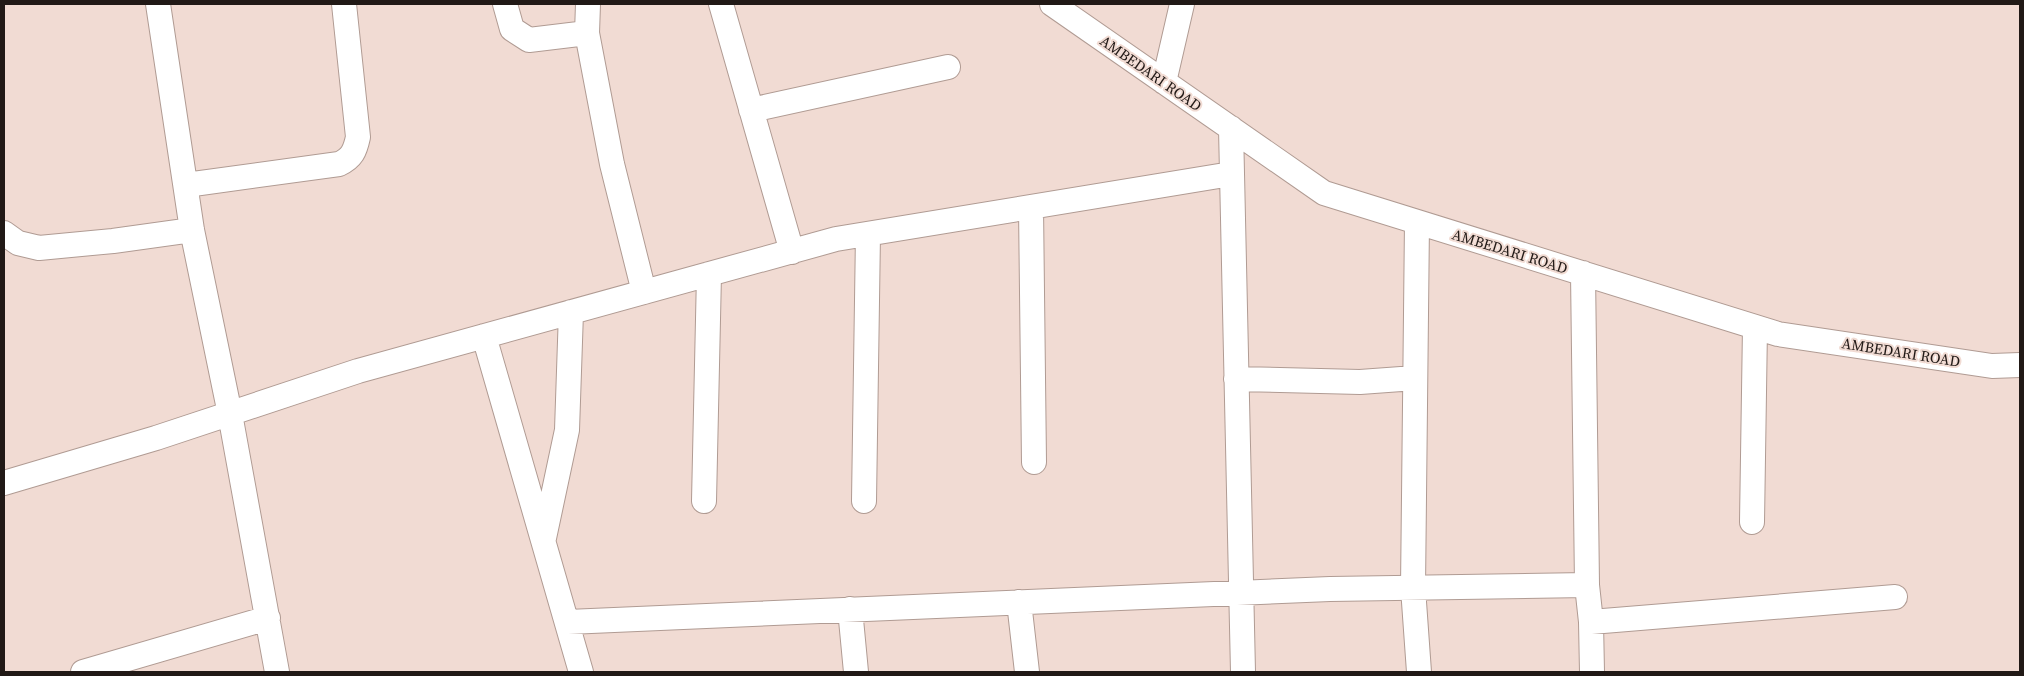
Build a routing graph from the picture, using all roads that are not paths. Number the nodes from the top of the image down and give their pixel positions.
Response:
1 (158, 4) edge
2 (344, 4) edge
3 (505, 4) edge
4 (588, 4) edge
5 (721, 4) edge
6 (1052, 4) edge
7 (1182, 4) edge
8 (587, 33) junction
9 (948, 68) dead end
10 (1164, 82) junction
11 (751, 110) junction
12 (1231, 128) junction
13 (1232, 174) junction
14 (186, 185) junction
15 (1032, 207) junction
16 (1417, 222) junction
17 (192, 230) junction
18 (4, 233) edge
19 (868, 234) junction
20 (792, 252) junction
21 (1583, 273) junction
22 (709, 274) junction
23 (644, 292) junction
24 (571, 312) junction
25 (1755, 327) junction
26 (484, 336) junction
27 (2020, 365) edge
28 (1415, 378) junction
29 (1236, 379) junction
30 (230, 414) junction
31 (1034, 462) dead end
32 (4, 483) edge
33 (704, 501) dead end
34 (864, 501) dead end
35 (1752, 522) dead end
36 (544, 541) junction
37 (1587, 585) junction
38 (1413, 588) junction
39 (1241, 592) junction
40 (1895, 596) dead end
41 (1019, 602) junction
42 (850, 609) junction
43 (268, 618) junction
44 (568, 622) junction
45 (1591, 622) junction
46 (83, 672) edge
47 (277, 672) edge
48 (581, 672) edge
49 (856, 672) edge
50 (1027, 672) edge
51 (1243, 672) edge
52 (1418, 672) edge
53 (1592, 672) edge

1 - 14 street
2 - 14 street
3 - 8 street
4 - 8 street
5 - 11 street
6 - 10 street, AMBEDARI ROAD
7 - 10 street
8 - 23 street
9 - 11 street
10 - 12 street, AMBEDARI ROAD
11 - 20 street
12 - 13 street
12 - 16 street, AMBEDARI ROAD
13 - 15 street
13 - 29 street
14 - 17 street
15 - 19 street
15 - 31 street
16 - 21 street, AMBEDARI ROAD
16 - 28 street
17 - 18 street
17 - 30 street
19 - 20 street
19 - 34 street
20 - 22 street
21 - 25 street, AMBEDARI ROAD
21 - 37 street
22 - 23 street
22 - 33 street
23 - 24 street
24 - 26 street
24 - 36 street
25 - 27 street, AMBEDARI ROAD
25 - 35 street
26 - 30 street
26 - 36 street
28 - 29 street
28 - 38 street
29 - 39 street
30 - 32 street
30 - 43 street
36 - 44 street
37 - 38 street
37 - 45 street
38 - 39 street
38 - 52 street
39 - 41 street
39 - 51 street
40 - 45 street
41 - 42 street
41 - 50 street
42 - 44 street
42 - 49 street
43 - 46 street
43 - 47 street
44 - 48 street
45 - 53 street

